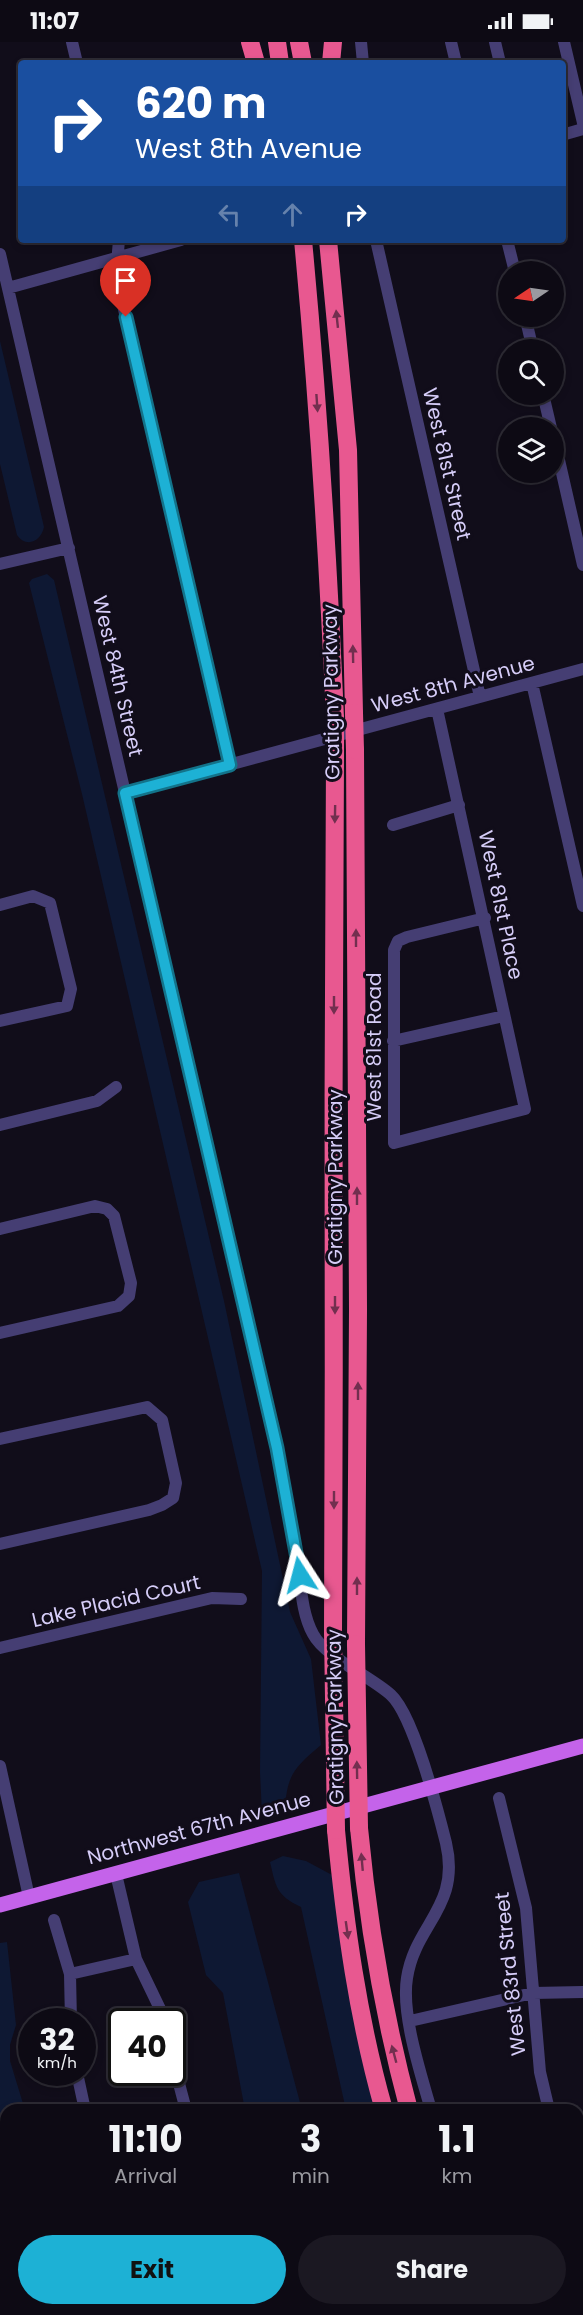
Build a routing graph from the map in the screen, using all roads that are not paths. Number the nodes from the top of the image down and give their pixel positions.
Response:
1 (72, 42) edge
2 (250, 42) edge
3 (277, 42) edge
4 (299, 42) edge
5 (333, 42) edge
6 (361, 42) edge
7 (451, 42) edge
8 (495, 42) edge
9 (564, 42) edge
10 (76, 60) edge
11 (255, 60) edge
12 (280, 60) edge
13 (302, 60) edge
14 (331, 60) edge
15 (363, 60) edge
16 (455, 60) edge
17 (499, 60) edge
18 (583, 123) edge
19 (583, 129) edge
20 (566, 134) edge
21 (118, 243) edge
22 (170, 243) edge
23 (293, 243) edge
24 (303, 243) edge
25 (328, 243) edge
26 (336, 243) edge
27 (377, 243) edge
28 (508, 243) edge
29 (0, 254) edge
30 (116, 258) junction
31 (512, 261) edge
32 (333, 276) junction
33 (8, 288) junction
34 (315, 359) junction
35 (564, 482) edge
36 (69, 549) junction
37 (0, 564) edge
38 (583, 565) edge
39 (583, 669) edge
40 (532, 683) junction
41 (480, 697) junction
42 (438, 708) junction
43 (230, 765) junction
44 (125, 793) junction
45 (459, 805) junction
46 (393, 825) dead end
47 (0, 905) edge
48 (583, 906) edge
49 (485, 918) junction
50 (504, 1017) junction
51 (0, 1021) edge
52 (393, 1041) junction
53 (116, 1087) dead end
54 (0, 1125) edge
55 (394, 1143) joint
56 (0, 1229) edge
57 (0, 1333) edge
58 (0, 1439) edge
59 (0, 1544) edge
60 (241, 1599) dead end
61 (0, 1648) edge
62 (583, 1746) edge
63 (0, 1766) edge
64 (430, 1786) junction
65 (499, 1798) dead end
66 (116, 1874) junction
67 (29, 1897) junction
68 (0, 1905) edge
69 (54, 1920) dead end
70 (136, 1959) junction
71 (70, 1974) junction
72 (583, 1992) edge
73 (533, 1993) junction
74 (71, 2008) edge
75 (160, 2008) edge
76 (410, 2020) junction
77 (80, 2086) edge
78 (180, 2086) edge
79 (84, 2104) edge
80 (184, 2104) edge
81 (382, 2104) edge
82 (407, 2104) edge
83 (430, 2104) edge
84 (548, 2104) edge

1 - 10 street
2 - 11 highway
3 - 12 highway
4 - 13 highway
5 - 14 highway
6 - 15 street
7 - 16 street
8 - 17 street
9 - 18 street
19 - 20 street
21 - 30 street
22 - 30 street
23 - 34 highway
24 - 34 highway, Gratigny Parkway
25 - 32 highway, Gratigny Parkway
26 - 32 highway
27 - 41 street, West 81st Street
28 - 31 street
29 - 33 street, West 84th Street
30 - 33 street
30 - 43 street
82 -> 32 highway, Gratigny Parkway, bridge
33 - 36 street, West 84th Street
34 -> 81 highway, Gratigny Parkway, bridge
35 - 38 street
36 - 37 street
36 - 44 street, West 84th Street
39 - 40 street, West 8th Avenue
40 - 41 street, West 8th Avenue
40 - 48 street
41 - 42 street, West 8th Avenue
42 - 43 street, West 8th Avenue
42 - 45 street, West 81st Place
43 - 44 street, West 8th Avenue
44 - 64 street, West 84th Street
45 - 46 street
45 - 49 street, West 81st Place
47 - 51 street
49 - 50 street, West 81st Place
49 - 52 street, West 81st Road
50 - 52 street
50 - 55 street, West 81st Place
52 - 55 street, West 81st Road
53 - 54 street
56 - 57 street
58 - 59 street
60 - 61 street, Lake Placid Court
62 - 64 main road, Northwest 67th Avenue
63 - 67 street
64 - 66 main road, Northwest 67th Avenue
64 - 76 street, West 84th Street
65 - 73 street, West 83rd Street
66 - 67 main road, Northwest 67th Avenue
66 - 70 street
67 - 68 main road, Northwest 67th Avenue
69 - 71 street
70 - 71 street
70 - 75 street
71 - 74 street
72 - 73 street
73 - 76 street
73 - 84 street, West 83rd Street
76 - 83 street, West 84th Street
77 - 79 street
78 - 80 street

